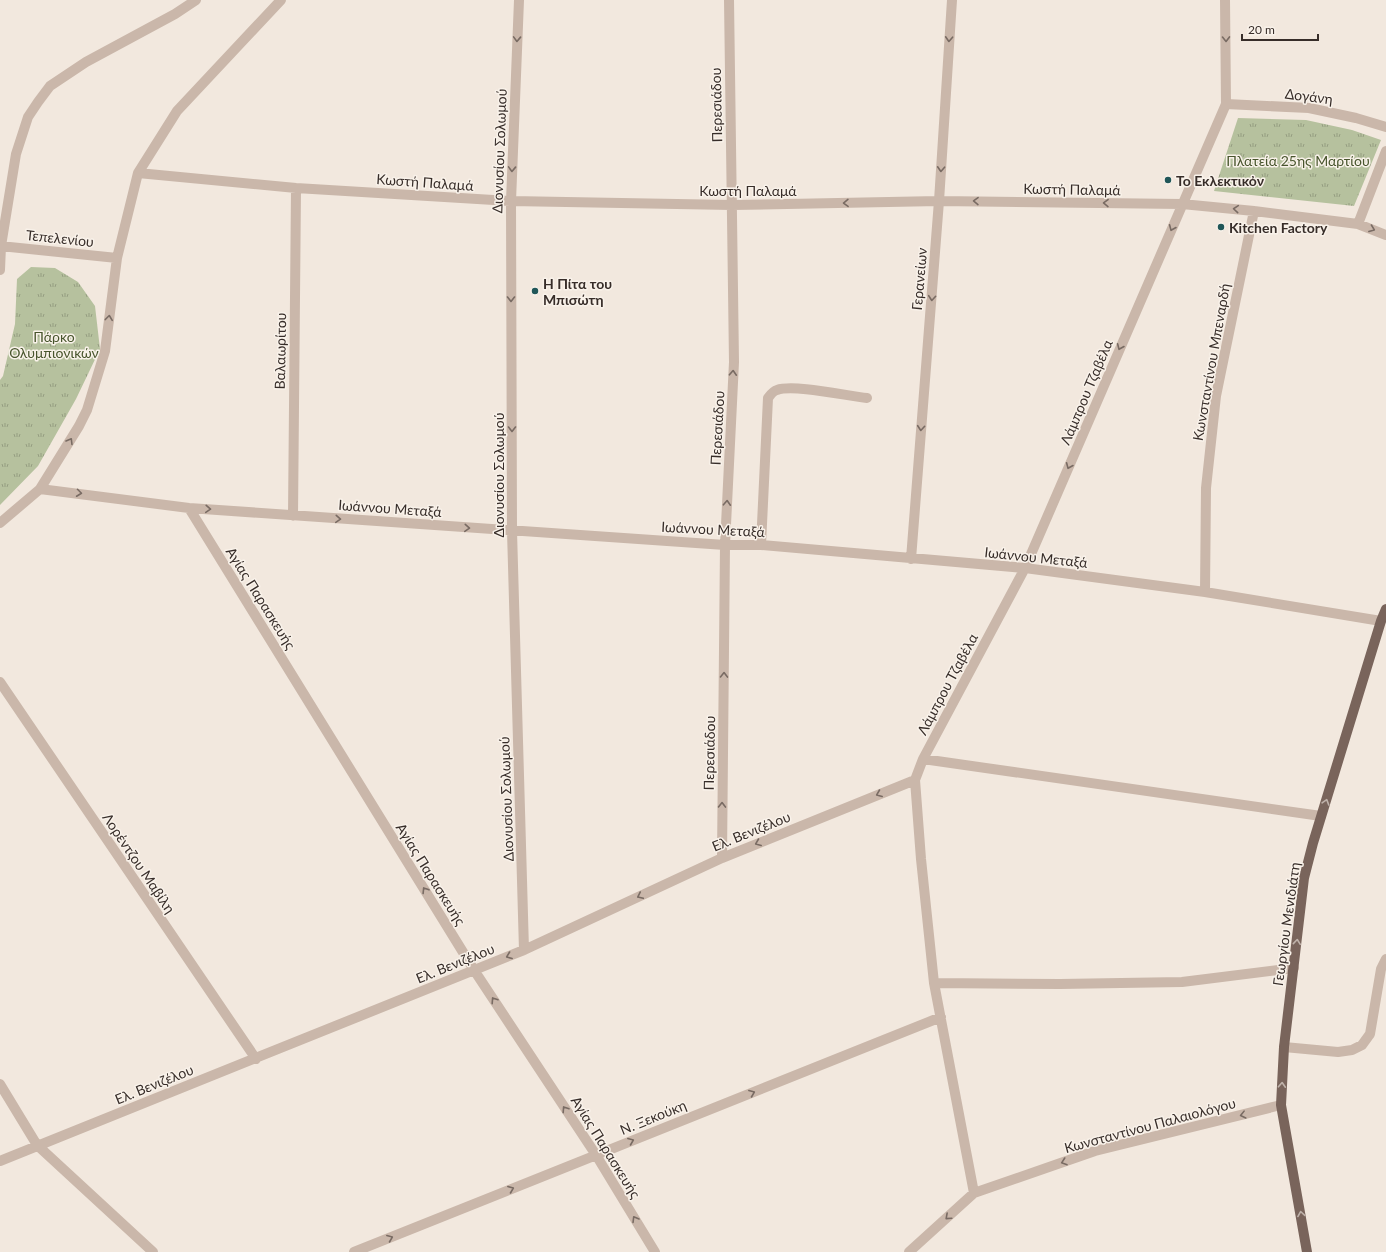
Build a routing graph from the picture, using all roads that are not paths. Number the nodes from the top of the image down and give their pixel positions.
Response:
1 (196, 0) edge
2 (280, 0) edge
3 (519, 0) edge
4 (729, 0) edge
5 (952, 0) edge
6 (1225, 0) edge
7 (1226, 104) junction
8 (1386, 127) edge
9 (1386, 151) edge
10 (138, 173) junction
11 (296, 188) junction
12 (511, 201) junction
13 (940, 201) junction
14 (1182, 204) junction
15 (732, 205) junction
16 (1254, 210) junction
17 (1358, 224) junction
18 (1386, 235) edge
19 (1, 246) edge
20 (116, 258) junction
21 (0, 270) edge
22 (867, 398) dead end
23 (40, 488) junction
24 (189, 508) junction
25 (293, 516) junction
26 (0, 523) edge
27 (512, 531) junction
28 (725, 545) junction
29 (761, 545) junction
30 (911, 559) junction
31 (1024, 568) junction
32 (1205, 592) junction
33 (1386, 610) edge
34 (1381, 621) junction
35 (0, 682) edge
36 (923, 759) junction
37 (915, 780) junction
38 (1321, 816) junction
39 (722, 858) junction
40 (524, 950) junction
41 (1386, 959) edge
42 (1294, 968) junction
43 (474, 970) junction
44 (934, 983) junction
45 (941, 1017) junction
46 (1284, 1047) junction
47 (256, 1059) junction
48 (0, 1084) edge
49 (1281, 1105) junction
50 (37, 1145) junction
51 (596, 1155) junction
52 (0, 1161) edge
53 (974, 1193) junction
54 (153, 1252) edge
55 (354, 1252) edge
56 (655, 1252) edge
57 (909, 1252) edge
58 (1307, 1252) edge

1 - 19 street
2 - 10 street
3 -> 12 street, Διονυσίου Σολωμού
4 - 15 street, Περεσιάδου
5 -> 13 street, Γερανείων
6 -> 7 street, Λάμπρου Τζαβέλα
7 - 8 street, Δογάνη
7 - 14 street, Λάμπρου Τζαβέλα
9 - 17 street
10 - 11 street, Κωστή Παλαμά
10 - 20 street
11 - 12 street, Κωστή Παλαμά
11 - 25 street, Βαλαωρίτου
12 - 15 street, Κωστή Παλαμά
12 -> 27 street, Διονυσίου Σολωμού
14 -> 13 street, Κωστή Παλαμά
13 -> 15 street, Κωστή Παλαμά
13 -> 30 street, Γερανείων
16 -> 14 street, Κωστή Παλαμά
14 -> 31 street, Λάμπρου Τζαβέλα
28 -> 15 street, Περεσιάδου
16 - 17 street, Κωστή Παλαμά
16 - 32 street, Κωνσταντίνου Μπεναρδή
17 -> 18 street, Κωστή Παλαμά
19 - 20 street, Τεπελενίου
19 - 21 street
23 -> 20 street
22 - 29 street
23 -> 24 street, Ιωάννου Μεταξά
23 - 26 street
24 -> 25 street, Ιωάννου Μεταξά
43 -> 24 street, Αγίας Παρασκευής
25 -> 27 street, Ιωάννου Μεταξά
27 - 28 street, Ιωάννου Μεταξά
27 - 40 street, Διονυσίου Σολωμού
28 - 29 street, Ιωάννου Μεταξά
39 -> 28 street, Περεσιάδου
29 - 30 street, Ιωάννου Μεταξά
30 - 31 street, Ιωάννου Μεταξά
31 - 32 street, Ιωάννου Μεταξά
31 - 36 street, Λάμπρου Τζαβέλα
32 - 34 street, Ιωάννου Μεταξά
33 - 34 main road, Γεωργίου Μενιδιάτη
38 -> 34 main road, Γεωργίου Μενιδιάτη
35 - 47 street, Λορέντζου Μαβίλη
36 - 37 street, Λάμπρου Τζαβέλα
36 - 38 street
37 -> 39 street, Ελ. Βενιζέλου
37 - 44 street
42 -> 38 main road, Γεωργίου Μενιδιάτη
39 -> 40 street, Ελ. Βενιζέλου
40 -> 43 street, Ελ. Βενιζέλου
41 - 46 street
42 - 44 street
42 - 46 main road, Γεωργίου Μενιδιάτη
43 - 47 street, Ελ. Βενιζέλου
51 -> 43 street, Αγίας Παρασκευής
44 - 45 street
51 -> 45 street, Ν. Ξεκούκη
45 - 53 street
49 -> 46 main road, Γεωργίου Μενιδιάτη
47 - 50 street, Ελ. Βενιζέλου
48 - 50 street
49 -> 53 street, Κωνσταντίνου Παλαιολόγου
58 -> 49 main road, Γεωργίου Μενιδιάτη
50 - 52 street, Ελ. Βενιζέλου
50 - 54 street
55 -> 51 street, Ν. Ξεκούκη
56 -> 51 street, Αγίας Παρασκευής
53 -> 57 street, Κωνσταντίνου Παλαιολόγου

